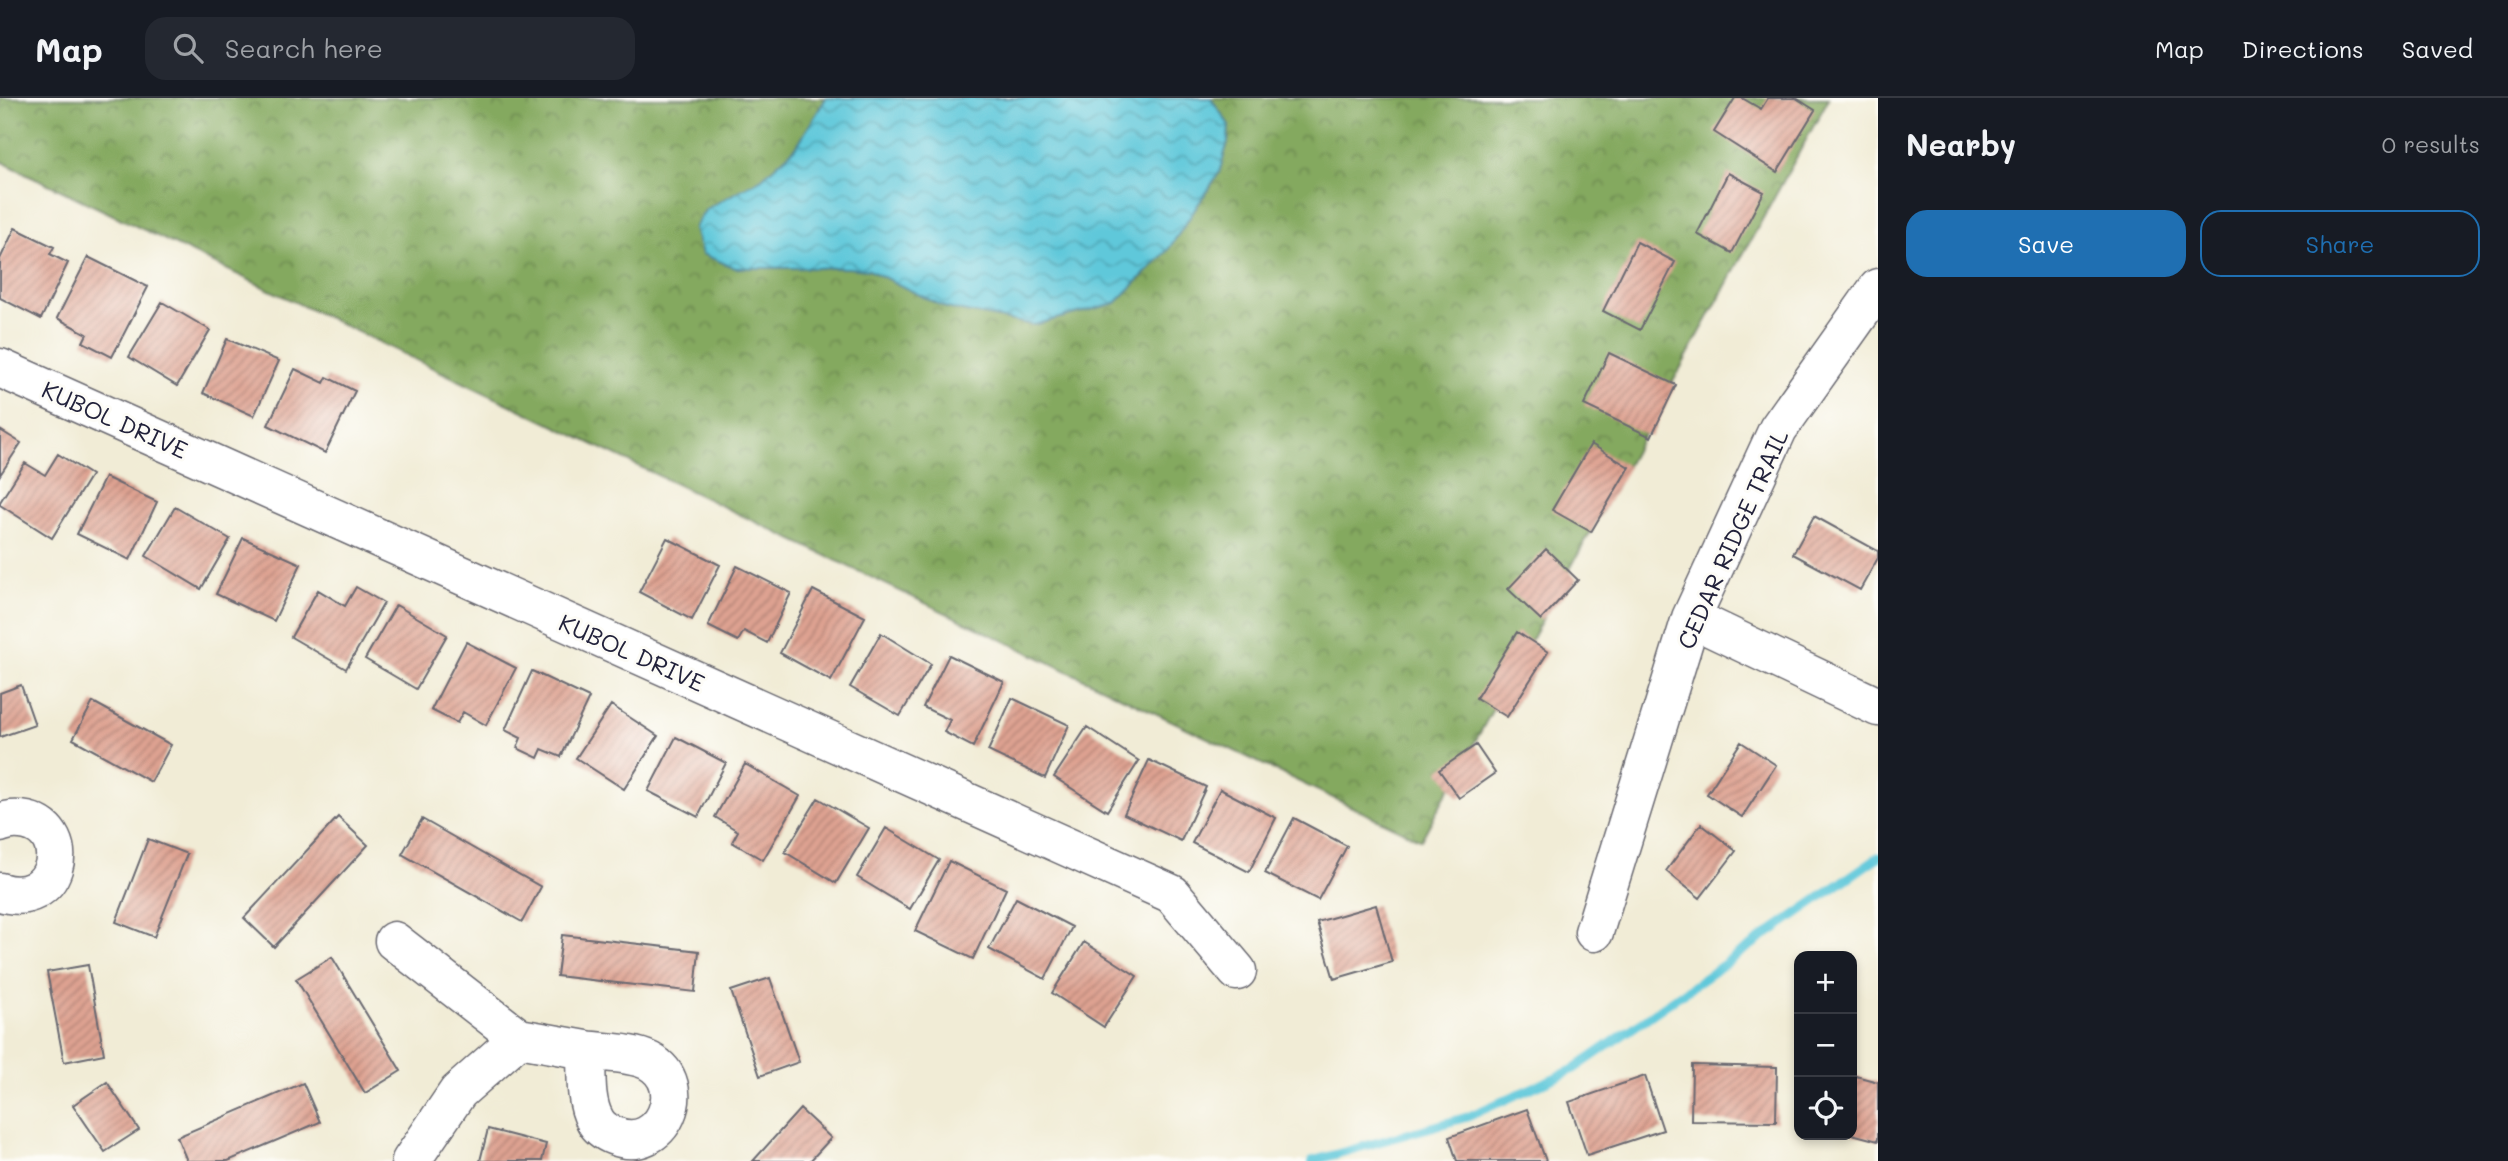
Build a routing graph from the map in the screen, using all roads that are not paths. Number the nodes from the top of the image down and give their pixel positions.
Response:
1 (1878, 288) edge
2 (0, 368) edge
3 (1691, 618) junction
4 (1878, 707) edge
5 (0, 823) edge
6 (0, 893) edge
7 (1594, 932) dead end
8 (394, 941) dead end
9 (1237, 971) dead end
10 (519, 1038) junction
11 (586, 1050) dead end
12 (411, 1161) edge

1 - 3 street, CEDAR RIDGE TRAIL
2 - 9 street, KUBOL DRIVE
3 - 4 street
3 - 7 street, CEDAR RIDGE TRAIL
5 - 6 street
8 - 10 street
10 - 11 street
10 - 12 street

